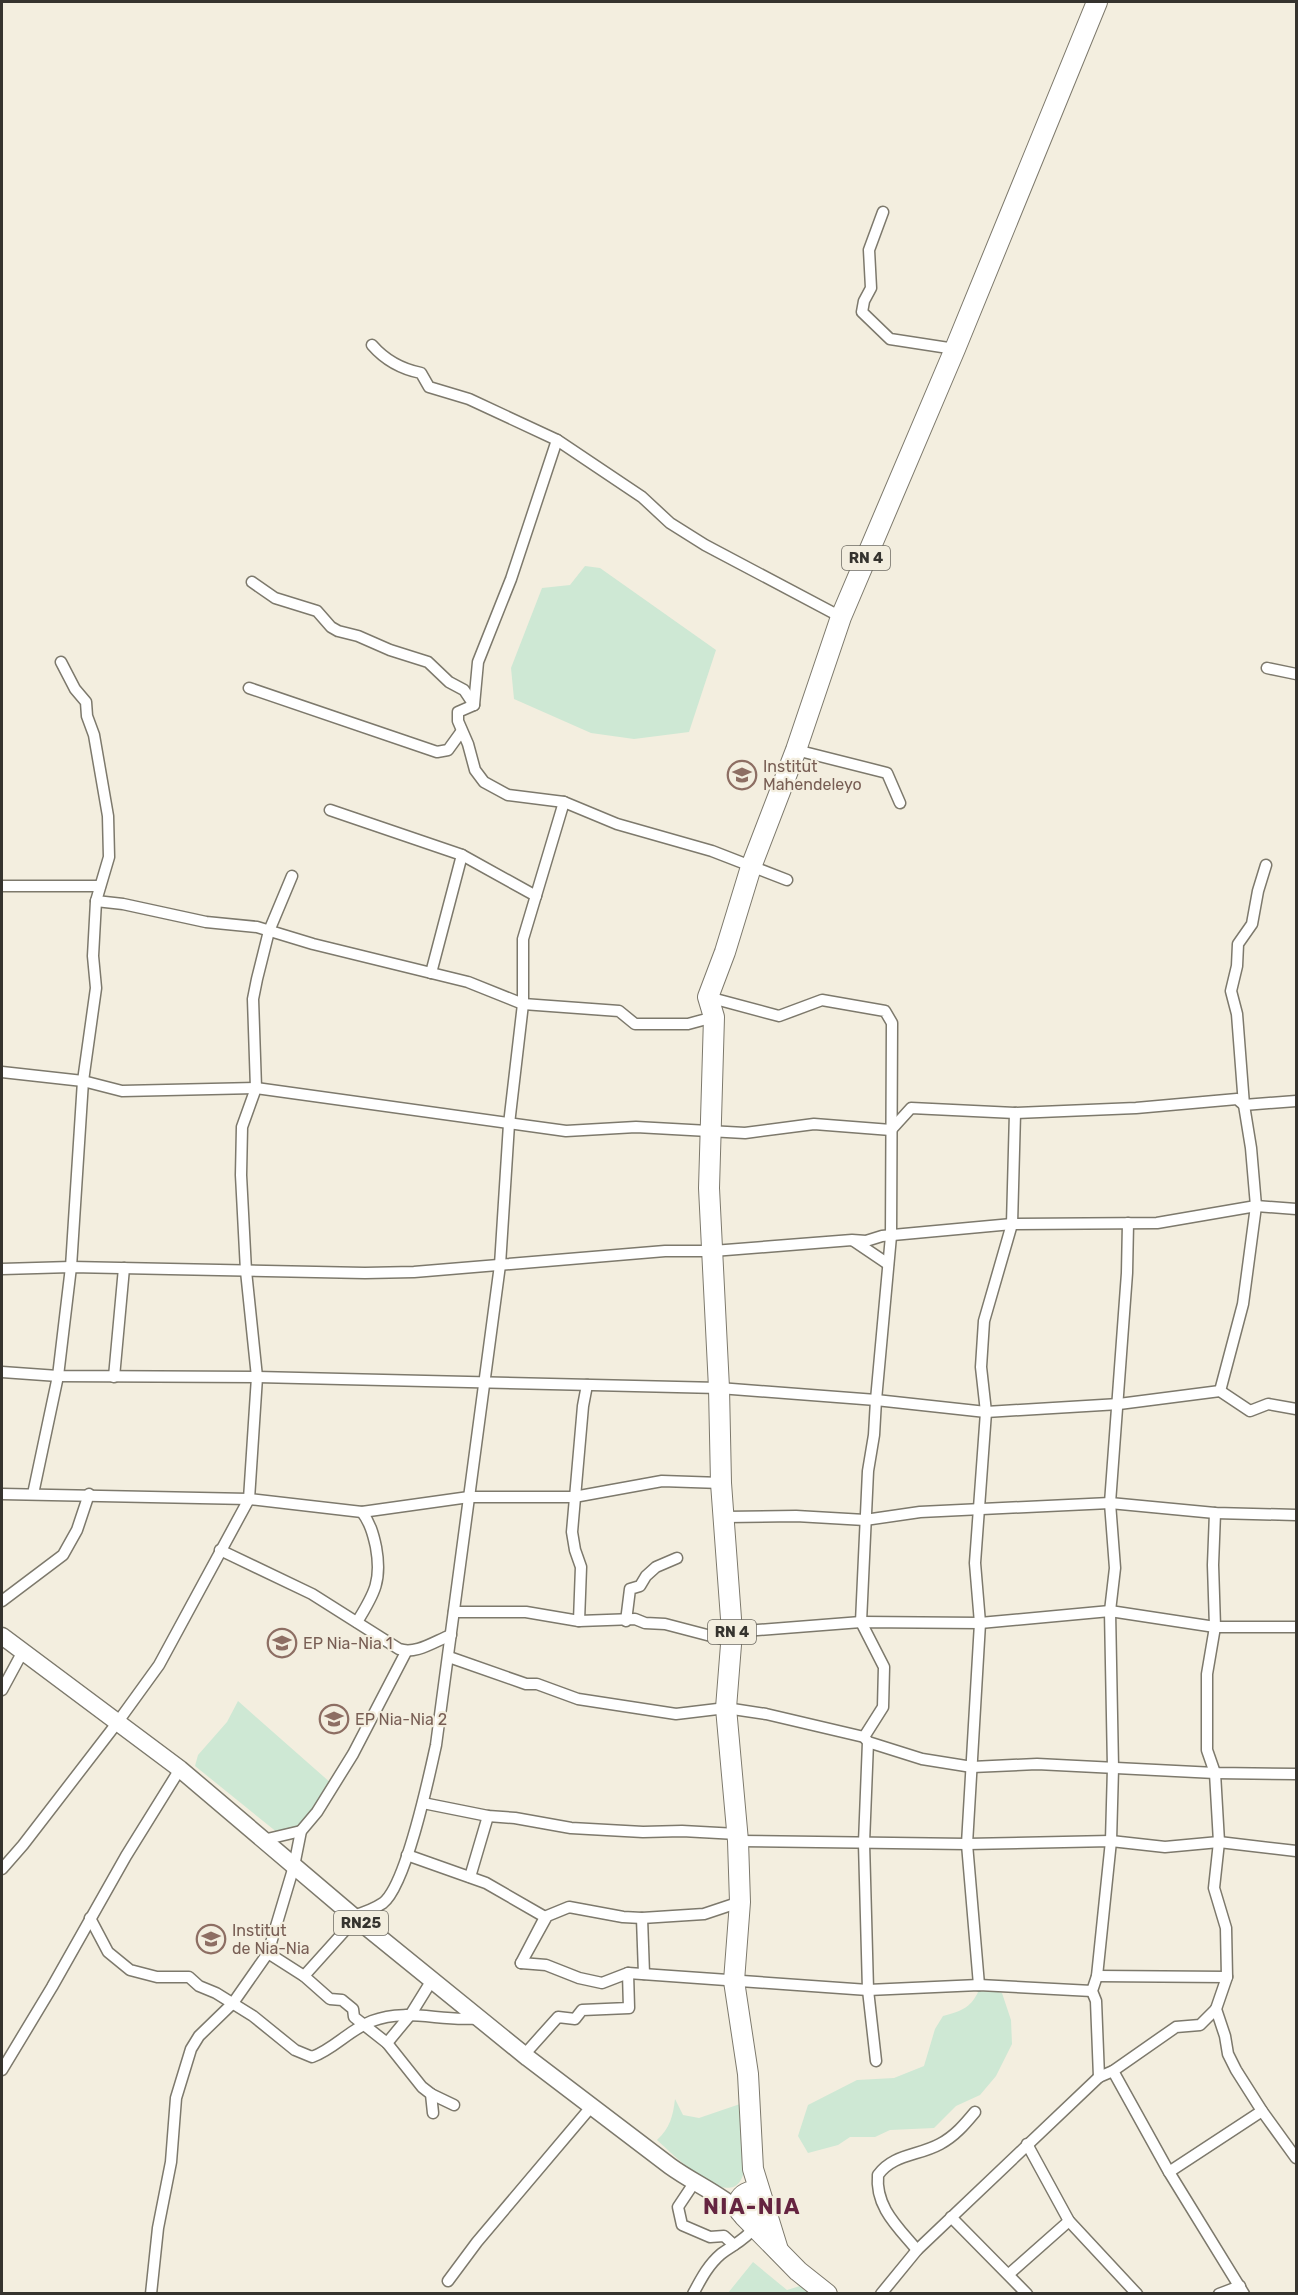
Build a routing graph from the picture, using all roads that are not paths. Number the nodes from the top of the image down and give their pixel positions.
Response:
1 (1097, 2) edge
2 (883, 212) dead end
3 (372, 345) dead end
4 (955, 349) junction
5 (557, 440) junction
6 (252, 582) dead end
7 (841, 617) junction
8 (61, 662) dead end
9 (1267, 668) dead end
10 (1296, 674) edge
11 (249, 688) dead end
12 (474, 705) junction
13 (461, 732) junction
14 (796, 750) junction
15 (564, 802) junction
16 (900, 803) dead end
17 (330, 810) dead end
18 (462, 855) junction
19 (1266, 865) dead end
20 (751, 867) junction
21 (292, 876) dead end
22 (787, 880) dead end
23 (2, 886) edge
24 (100, 886) junction
25 (536, 896) junction
26 (96, 901) junction
27 (269, 931) junction
28 (430, 973) junction
29 (708, 997) junction
30 (523, 1004) junction
31 (714, 1017) junction
32 (2, 1072) edge
33 (83, 1081) junction
34 (256, 1088) junction
35 (1296, 1101) edge
36 (1244, 1105) junction
37 (1015, 1113) junction
38 (509, 1124) junction
39 (891, 1130) junction
40 (710, 1131) junction
41 (1256, 1206) junction
42 (1296, 1209) edge
43 (1128, 1222) junction
44 (1012, 1224) junction
45 (891, 1236) junction
46 (852, 1240) junction
47 (712, 1251) junction
48 (888, 1264) junction
49 (500, 1265) junction
50 (71, 1267) junction
51 (124, 1268) junction
52 (2, 1269) edge
53 (246, 1271) junction
54 (2, 1371) edge
55 (58, 1376) junction
56 (114, 1377) junction
57 (257, 1377) junction
58 (485, 1382) junction
59 (587, 1385) junction
60 (719, 1388) junction
61 (1220, 1390) junction
62 (876, 1400) junction
63 (1119, 1404) junction
64 (1296, 1409) edge
65 (986, 1412) junction
66 (721, 1483) junction
67 (2, 1494) edge
68 (33, 1494) junction
69 (89, 1494) junction
70 (469, 1497) junction
71 (574, 1497) junction
72 (249, 1499) junction
73 (1110, 1503) junction
74 (979, 1508) junction
75 (362, 1512) junction
76 (1215, 1513) junction
77 (1296, 1515) edge
78 (725, 1517) junction
79 (865, 1520) junction
80 (220, 1550) junction
81 (677, 1558) dead end
82 (2, 1601) edge
83 (1110, 1611) junction
84 (454, 1612) junction
85 (579, 1621) junction
86 (626, 1621) junction
87 (357, 1622) junction
88 (861, 1622) junction
89 (980, 1623) junction
90 (1215, 1627) junction
91 (1296, 1627) edge
92 (451, 1635) junction
93 (2, 1636) edge
94 (731, 1637) junction
95 (406, 1652) junction
96 (22, 1653) junction
97 (449, 1657) junction
98 (2, 1690) edge
99 (726, 1708) junction
100 (117, 1723) junction
101 (866, 1740) junction
102 (972, 1767) junction
103 (1113, 1768) junction
104 (180, 1769) junction
105 (1215, 1773) junction
106 (1296, 1774) edge
107 (423, 1803) junction
108 (488, 1816) junction
109 (301, 1831) junction
110 (737, 1838) junction
111 (263, 1840) junction
112 (1111, 1841) junction
113 (1219, 1842) junction
114 (864, 1843) junction
115 (967, 1844) junction
116 (1296, 1851) edge
117 (407, 1855) junction
118 (294, 1866) junction
119 (2, 1869) edge
120 (470, 1877) junction
121 (740, 1902) junction
122 (353, 1916) junction
123 (90, 1918) junction
124 (642, 1918) junction
125 (268, 1953) junction
126 (521, 1963) junction
127 (628, 1973) junction
128 (644, 1974) junction
129 (304, 1976) junction
130 (1097, 1976) junction
131 (1227, 1977) junction
132 (432, 1980) junction
133 (734, 1981) junction
134 (979, 1985) junction
135 (868, 1990) junction
136 (1092, 1991) junction
137 (232, 2003) junction
138 (1216, 2009) junction
139 (411, 2014) junction
140 (479, 2018) junction
141 (364, 2025) junction
142 (387, 2043) junction
143 (524, 2055) junction
144 (876, 2061) dead end
145 (2, 2070) edge
146 (1113, 2071) junction
147 (1099, 2077) junction
148 (430, 2094) junction
149 (454, 2105) dead end
150 (591, 2107) junction
151 (1262, 2111) junction
152 (433, 2112) dead end
153 (975, 2112) dead end
154 (1027, 2144) junction
155 (1296, 2158) edge
156 (1169, 2172) junction
157 (694, 2183) junction
158 (747, 2205) junction
159 (951, 2217) junction
160 (1069, 2221) junction
161 (734, 2245) junction
162 (917, 2250) junction
163 (1009, 2274) junction
164 (448, 2281) dead end
165 (1242, 2290) edge
166 (151, 2294) edge
167 (693, 2294) edge
168 (827, 2294) edge
169 (881, 2294) edge
170 (1027, 2294) edge
171 (1137, 2294) edge
172 (1219, 2294) edge

1 - 4 highway, RN 4
2 - 4 street
3 - 5 street
4 - 7 highway, RN 4
5 - 7 street
5 - 12 street
6 - 12 street
7 - 14 highway, RN 4
8 - 24 street
9 - 10 street
11 - 13 street
12 - 13 street
13 - 15 street
14 - 16 street
14 - 20 highway, RN 4
15 - 20 street
15 - 25 street
17 - 18 street
18 - 25 street
18 - 28 street
19 - 36 street
20 - 22 street
20 - 29 highway, RN 4
21 - 27 street
23 - 24 street
24 - 26 street
25 - 30 street
26 - 27 street
26 - 33 street
27 - 28 street
27 - 34 street
28 - 30 street
29 - 31 highway, RN 4
29 - 39 street
30 - 31 street
30 - 38 street
31 - 40 highway, RN 4
32 - 33 street
33 - 34 street
33 - 50 street
34 - 38 street
34 - 53 street
35 - 36 street
36 - 37 street
36 - 41 street
37 - 39 street
37 - 44 street
38 - 40 street
38 - 49 street
39 - 40 street
39 - 45 street
40 - 47 highway, RN 4
41 - 42 street
41 - 43 street
41 - 61 street
43 - 44 street
43 - 63 street
44 - 45 street
44 - 65 street
45 - 46 street
45 - 48 street
46 - 47 street
46 - 48 street
47 - 49 street
47 - 60 highway, RN 4
48 - 62 street
49 - 53 street
49 - 58 street
50 - 51 street
50 - 52 street
50 - 55 street
51 - 53 street
51 - 56 street
53 - 57 street
54 - 55 street
55 - 56 street
55 - 68 street
56 - 57 street
57 - 58 street
57 - 72 street
58 - 59 street
58 - 70 street
59 - 60 street
59 - 71 street
60 - 62 street
60 - 66 highway, RN 4
61 - 63 street
61 - 64 street
62 - 65 street
62 - 79 street
63 - 65 street
63 - 73 street
65 - 74 street
66 - 71 street
66 - 78 highway, RN 4
67 - 68 street
68 - 69 street
69 - 72 street
69 - 82 street
70 - 71 street
70 - 75 street
70 - 84 street
71 - 85 street
72 - 75 street
72 - 80 street
73 - 74 street
73 - 76 street
73 - 83 street
74 - 79 street
74 - 89 street
75 - 87 street
76 - 77 street
76 - 90 street
78 - 79 street
78 - 94 highway, RN 4
79 - 88 street
80 - 87 street
80 - 100 street
81 - 86 street
83 - 89 street
83 - 90 street
83 - 103 street
84 - 85 street
84 - 92 street
85 - 86 street
86 - 94 street
87 - 95 street
88 - 89 street
88 - 94 street
88 - 101 street
89 - 102 street
90 - 91 street
90 - 105 street
92 - 95 street
92 - 97 street
93 - 96 main road, RN25
94 - 99 highway, RN 4
95 - 109 street
96 - 98 street
96 - 100 main road, RN25
97 - 99 street
97 - 107 street
99 - 101 street
99 - 110 highway, RN 4
100 - 104 main road, RN25
100 - 119 street
101 - 102 street
101 - 114 street
102 - 103 street
102 - 115 street
103 - 105 street
103 - 112 street
104 - 111 main road, RN25
104 - 123 street
105 - 106 street
105 - 113 street
107 - 108 street
107 - 117 street
108 - 110 street
108 - 120 street
109 - 111 street
109 - 118 street
110 - 114 street
110 - 121 highway, RN 4
111 - 118 main road, RN25
112 - 113 street
112 - 115 street
112 - 130 street
113 - 116 street
113 - 131 street
114 - 115 street
114 - 135 street
115 - 134 street
117 - 120 street
117 - 122 street
118 - 122 main road, RN25
118 - 125 street
120 - 126 street
121 - 124 street
121 - 133 highway, RN 4
122 - 129 street
122 - 132 main road, RN25
123 - 137 street
123 - 145 street
124 - 126 street
124 - 128 street
125 - 129 street
125 - 137 street
126 - 127 street
127 - 128 street
127 - 143 street
128 - 133 street
129 - 141 street
130 - 131 street
130 - 136 street
131 - 138 street
132 - 139 street
132 - 140 main road, RN25
133 - 135 street
133 - 158 highway, RN 4
134 - 135 street
134 - 136 street
135 - 144 street
136 - 147 street
137 - 141 street
137 - 166 street
138 - 146 street
138 - 151 street
139 - 140 street
139 - 141 street
139 - 142 street
140 - 143 main road, RN25
141 - 142 street
142 - 148 street
143 - 150 main road, RN25
146 - 147 street
146 - 156 street
147 - 154 street
148 - 149 street
148 - 152 street
150 - 157 main road, RN25
150 - 164 street
151 - 155 street
151 - 156 street
153 - 162 street
154 - 159 street
154 - 160 street
156 - 165 street
157 - 158 main road, RN25
157 - 161 street
158 - 161 street
158 - 168 highway
159 - 162 street
159 - 163 street
160 - 163 street
160 - 171 street
161 - 167 street
162 - 169 street
163 - 170 street
165 - 172 street

